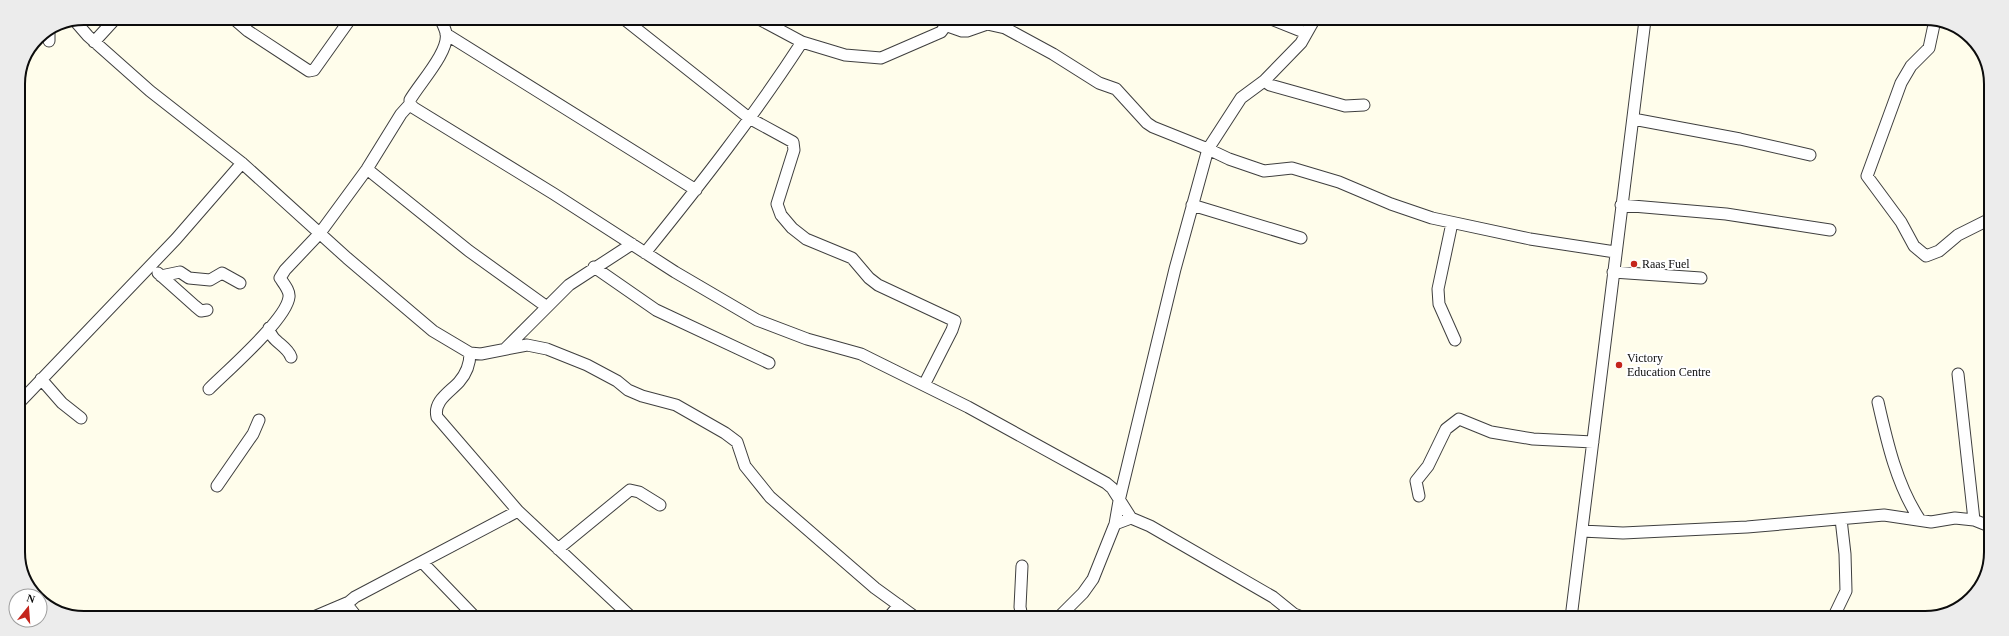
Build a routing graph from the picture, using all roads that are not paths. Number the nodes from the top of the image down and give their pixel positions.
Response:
1 (78, 25) edge
2 (110, 25) edge
3 (240, 25) edge
4 (346, 25) edge
5 (443, 25) edge
6 (632, 25) edge
7 (770, 25) edge
8 (944, 25) edge
9 (951, 25) edge
10 (984, 25) edge
11 (992, 25) edge
12 (1286, 25) edge
13 (1311, 25) edge
14 (1644, 25) edge
15 (1934, 26) edge
16 (1306, 32) junction
17 (446, 34) junction
18 (94, 42) junction
19 (802, 42) junction
20 (1264, 81) junction
21 (410, 104) junction
22 (1364, 105) dead end
23 (749, 118) junction
24 (1633, 119) junction
25 (1208, 149) junction
26 (1810, 155) dead end
27 (242, 163) junction
28 (367, 169) junction
29 (696, 190) junction
30 (1192, 205) junction
31 (1621, 205) junction
32 (1984, 222) edge
33 (1452, 223) junction
34 (1830, 230) dead end
35 (320, 233) junction
36 (1301, 238) dead end
37 (632, 244) junction
38 (1615, 252) junction
39 (645, 253) junction
40 (150, 265) junction
41 (594, 267) junction
42 (1613, 272) junction
43 (161, 276) junction
44 (1701, 278) dead end
45 (240, 282) dead end
46 (547, 307) junction
47 (207, 310) dead end
48 (269, 328) junction
49 (1455, 340) dead end
50 (506, 348) junction
51 (470, 353) junction
52 (291, 357) dead end
53 (769, 363) dead end
54 (1958, 374) dead end
55 (41, 379) junction
56 (924, 385) junction
57 (209, 389) dead end
58 (25, 396) edge
59 (1878, 402) dead end
60 (81, 418) dead end
61 (259, 420) dead end
62 (1593, 442) junction
63 (217, 486) dead end
64 (1419, 496) dead end
65 (1119, 500) junction
66 (660, 505) dead end
67 (518, 511) junction
68 (1130, 518) junction
69 (1841, 519) junction
70 (1920, 520) junction
71 (1974, 520) junction
72 (1115, 524) junction
73 (1984, 524) edge
74 (1582, 531) junction
75 (558, 549) junction
76 (422, 562) junction
77 (1022, 566) dead end
78 (349, 602) junction
79 (899, 605) junction
80 (328, 611) edge
81 (351, 611) edge
82 (469, 611) edge
83 (623, 611) edge
84 (894, 611) edge
85 (906, 611) edge
86 (1021, 611) edge
87 (1066, 611) edge
88 (1290, 611) edge
89 (1572, 611) edge
90 (1836, 611) edge

1 - 18 street
2 - 18 street
3 - 4 street
5 - 17 street
6 - 23 street
7 - 19 street
8 - 19 street
9 - 10 street
11 - 25 street
12 - 16 street
13 - 16 street
14 - 24 street
15 - 32 street
16 - 20 street
17 - 21 street
17 - 29 street
18 - 27 street
19 - 23 street
20 - 22 street
20 - 25 street
21 - 28 street
21 - 37 street
23 - 29 street
23 - 56 street
24 - 26 street
24 - 31 street
25 - 30 street
25 - 33 street
27 - 35 street
27 - 40 street
28 - 35 street
28 - 46 street
29 - 39 street
30 - 36 street
30 - 65 street
31 - 34 street
31 - 38 street
33 - 38 street
33 - 49 street
35 - 48 street
35 - 51 street
37 - 39 street
37 - 41 street
38 - 42 street
39 - 56 street
40 - 43 street
40 - 55 street
41 - 46 street
41 - 53 street
42 - 44 street
42 - 62 street
43 - 45 street
43 - 47 street
46 - 50 street
48 - 52 street
48 - 57 street
50 - 51 street
50 - 79 street
51 - 67 street
54 - 71 street
55 - 58 street
55 - 60 street
56 - 65 street
59 - 70 street
61 - 63 street
62 - 64 street
62 - 74 street
65 - 68 street
65 - 72 street
66 - 75 street
67 - 75 street
67 - 76 street
68 - 72 street
68 - 88 street
69 - 70 street
69 - 74 street
69 - 90 street
70 - 71 street
71 - 73 street
72 - 87 street
74 - 89 street
75 - 83 street
76 - 78 street
76 - 82 street
77 - 86 street
78 - 80 street
78 - 81 street
79 - 84 street
79 - 85 street

